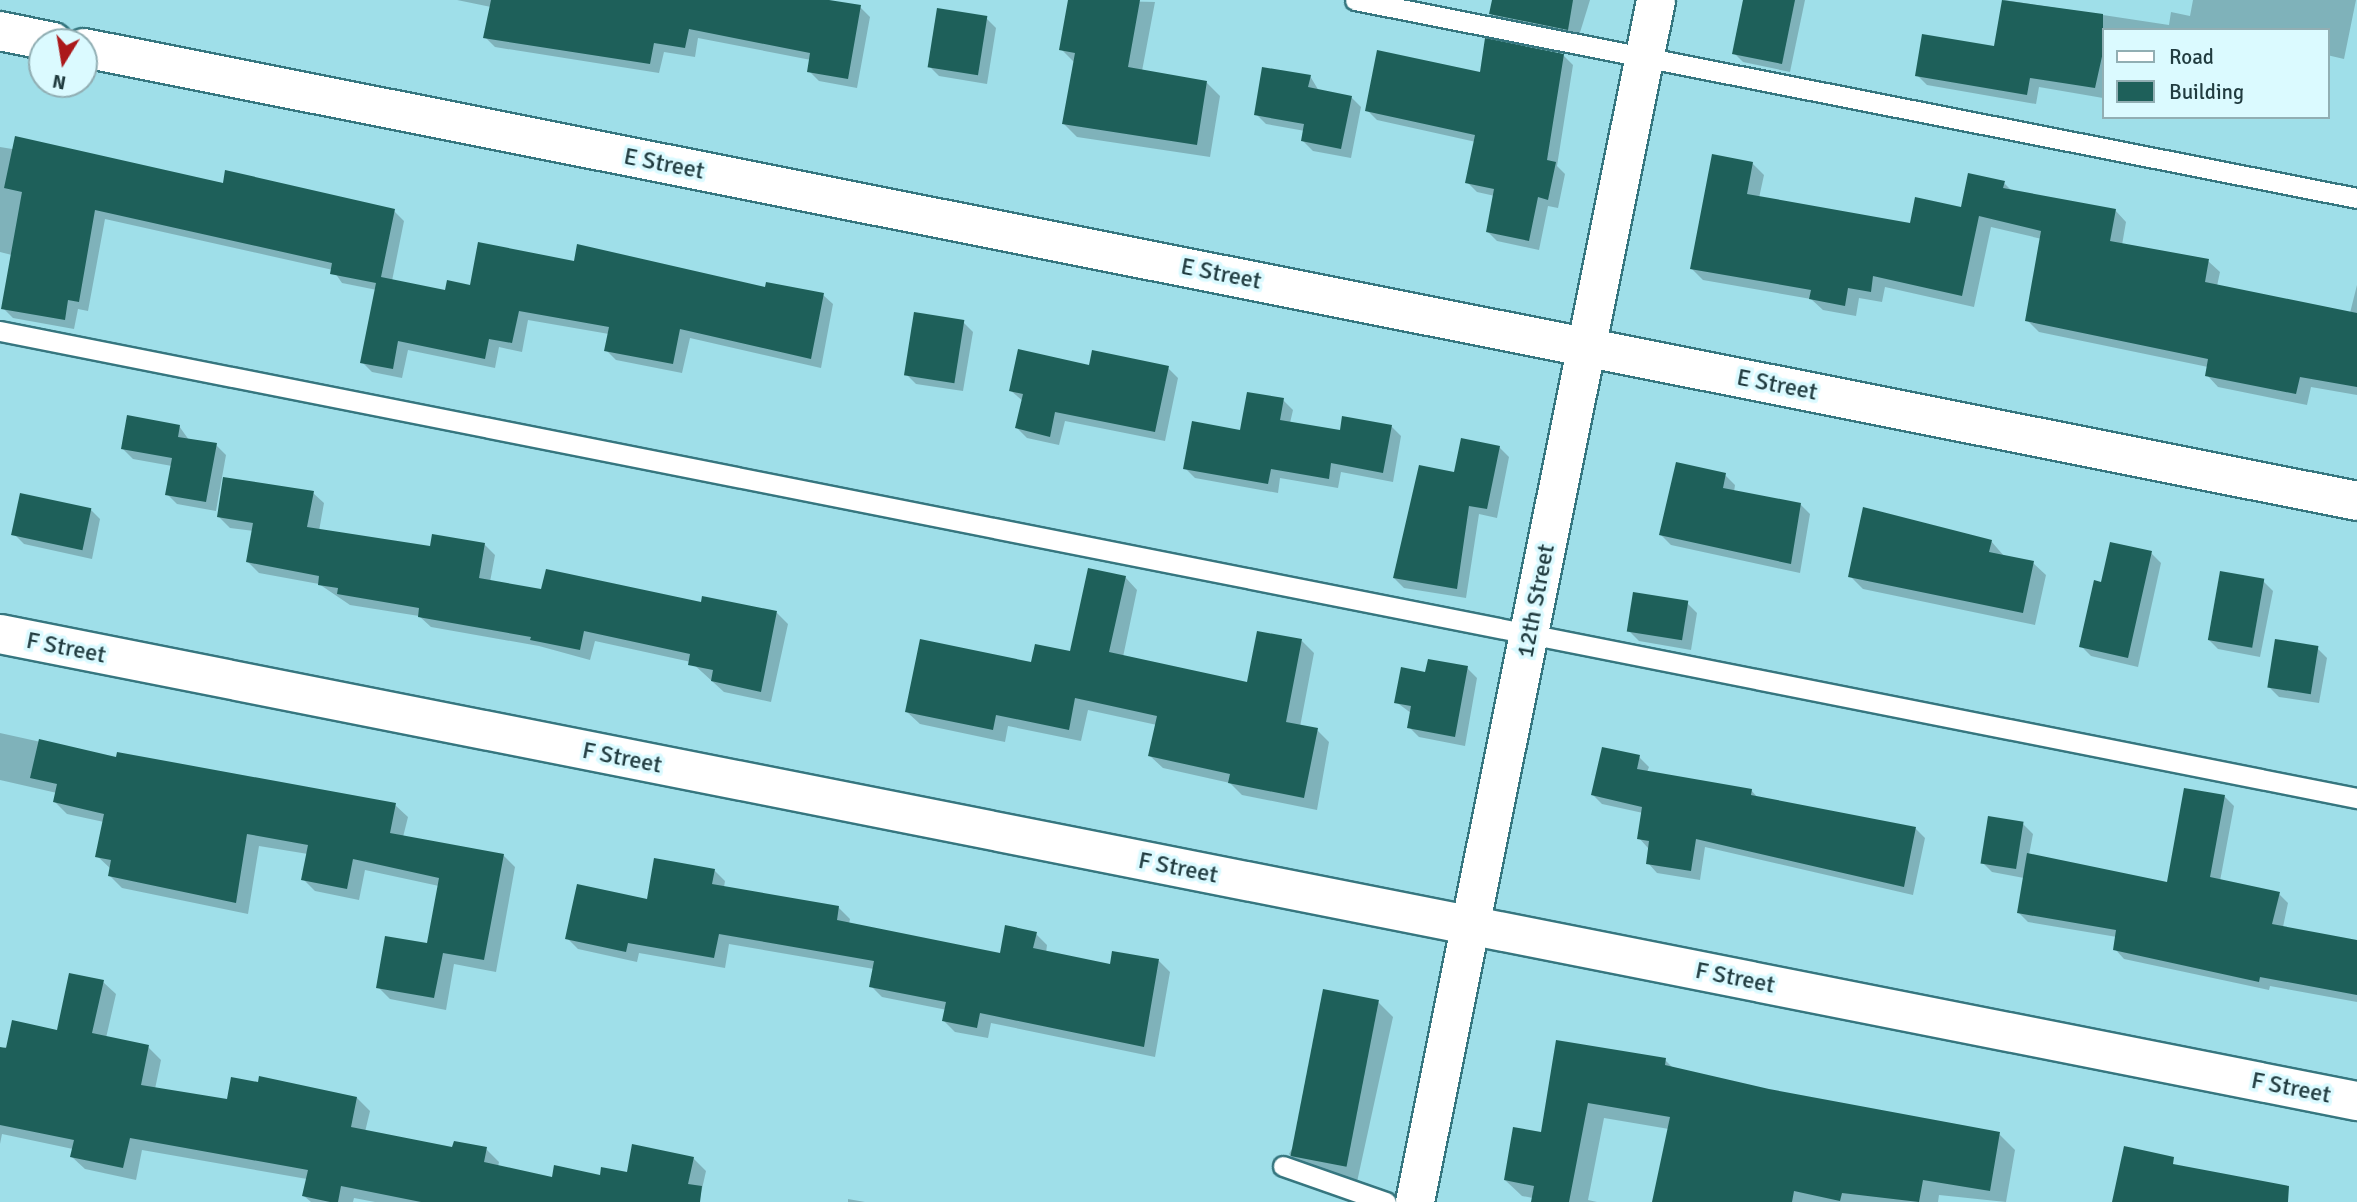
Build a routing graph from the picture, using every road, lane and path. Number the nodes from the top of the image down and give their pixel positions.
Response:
1 (1355, 0) edge
2 (1656, 0) edge
3 (0, 32) edge
4 (28, 37) edge
5 (98, 51) edge
6 (1645, 58) junction
7 (2357, 198) edge
8 (0, 331) edge
9 (1584, 346) junction
10 (2357, 501) edge
11 (0, 634) edge
12 (1529, 635) junction
13 (2357, 798) edge
14 (1469, 926) junction
15 (2357, 1101) edge
16 (1283, 1166) dead end
17 (1386, 1202) edge
18 (1415, 1202) edge

1 - 6 lane
2 - 6 street, 12th Street
3 - 4 street
5 - 9 street, E Street
6 - 7 lane
6 - 9 street, 12th Street
8 - 12 lane
9 - 10 street, E Street
9 - 12 street, 12th Street
11 - 14 street, F Street
12 - 13 lane
12 - 14 street, 12th Street
14 - 15 street, F Street
14 - 18 street, 12th Street
16 - 17 lane

